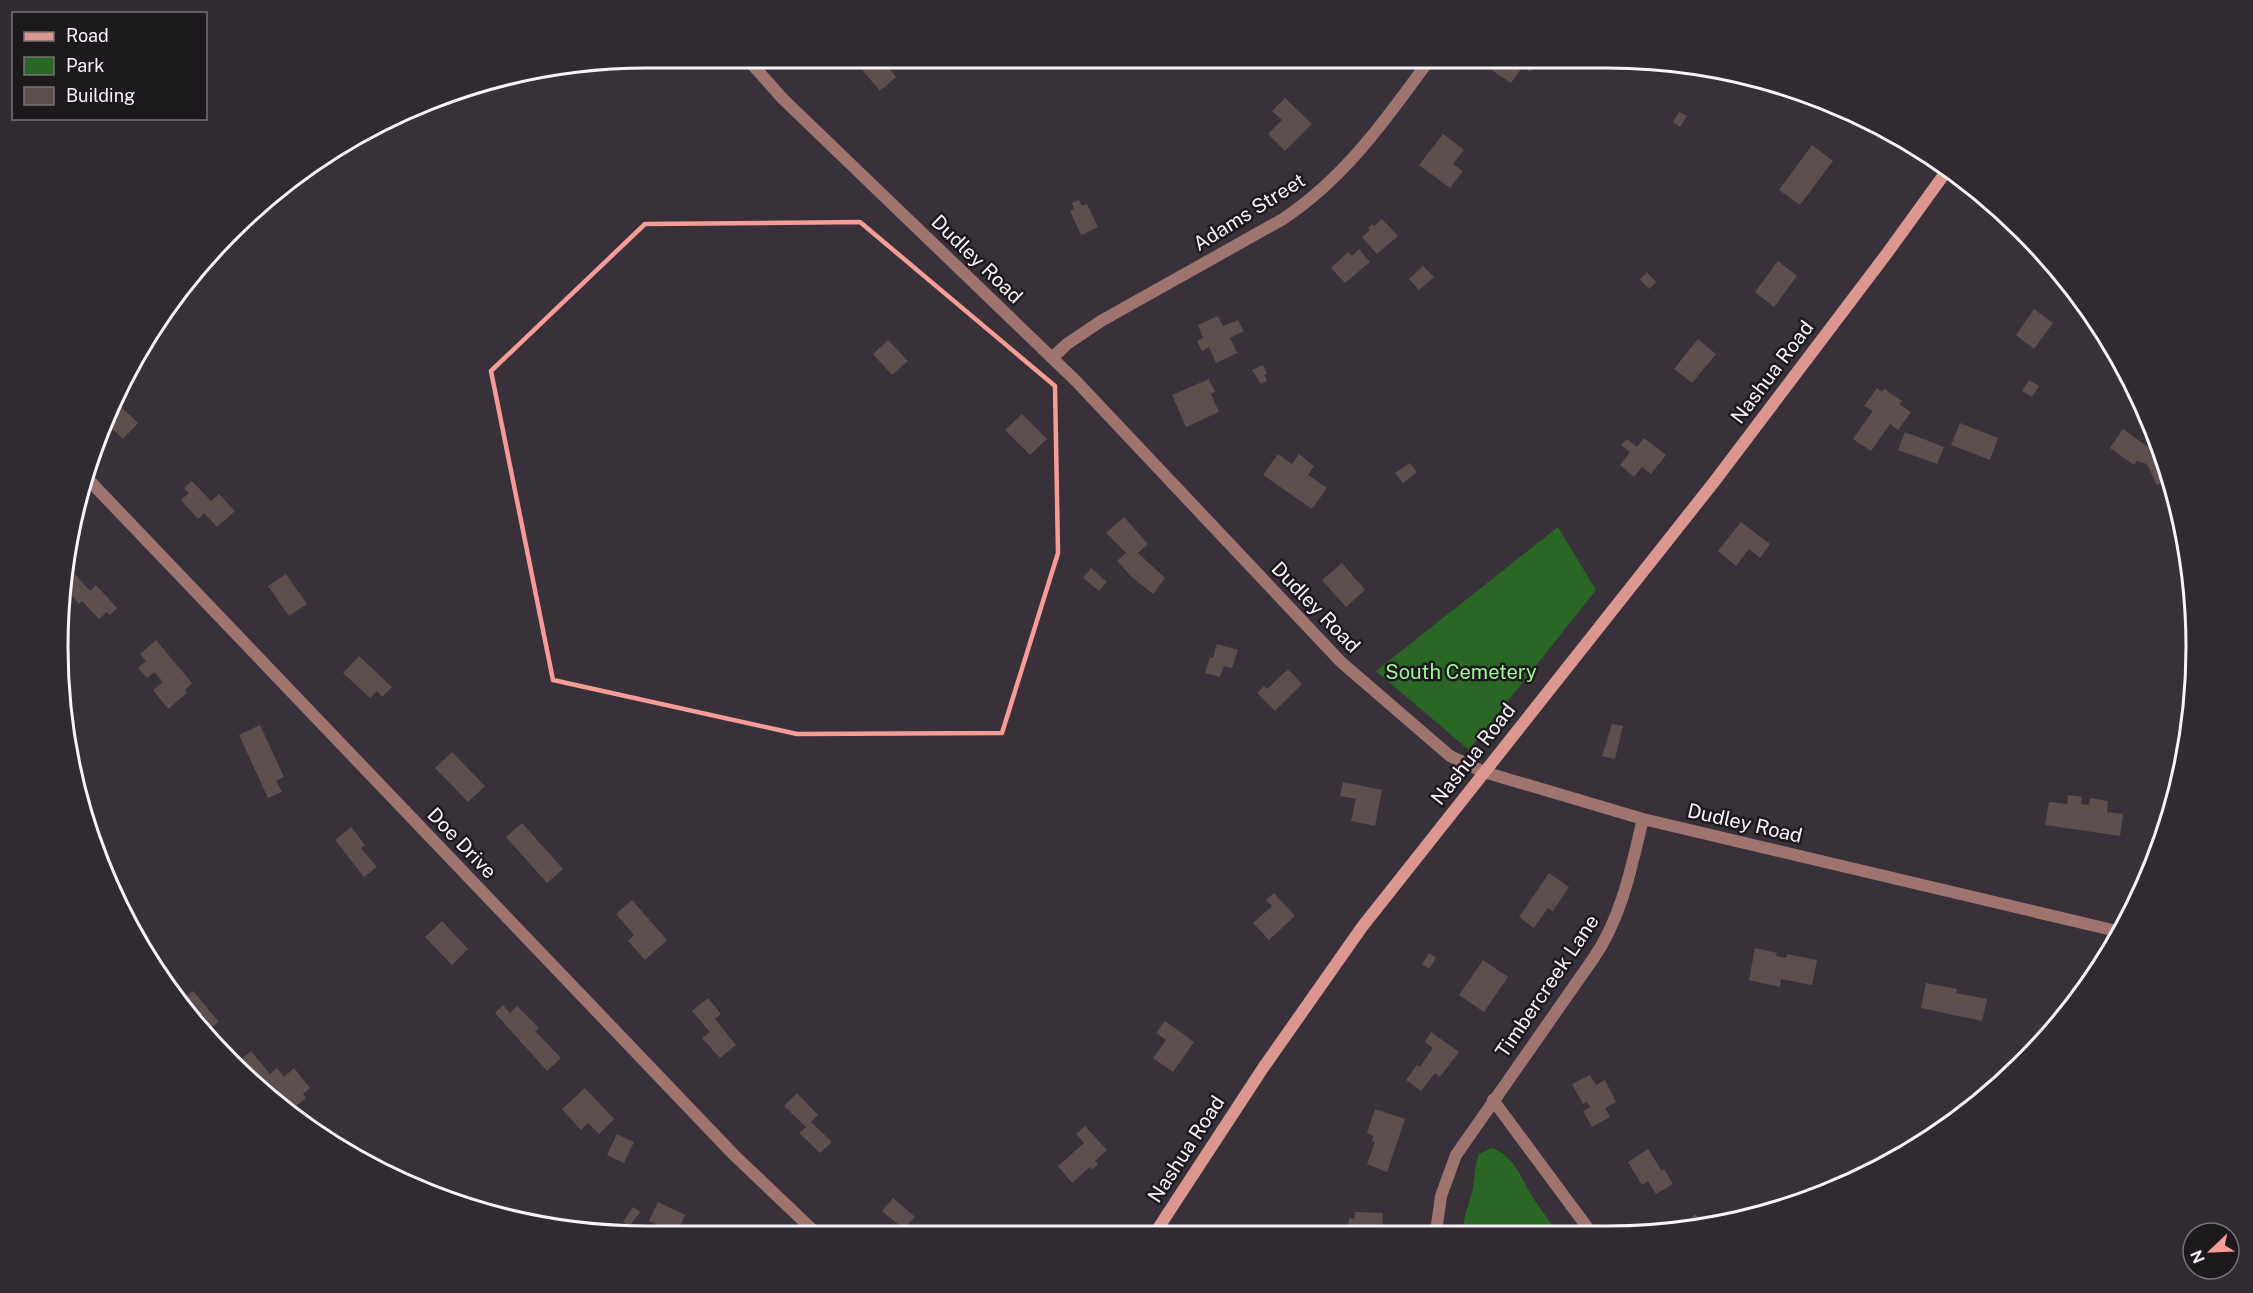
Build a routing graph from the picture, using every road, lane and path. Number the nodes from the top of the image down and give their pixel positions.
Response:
1 (755, 68) edge
2 (1423, 68) edge
3 (1943, 176) edge
4 (1052, 358) junction
5 (91, 483) edge
6 (1484, 772) junction
7 (1643, 819) junction
8 (2111, 930) edge
9 (1493, 1100) junction
10 (809, 1226) edge
11 (1159, 1226) edge
12 (1437, 1226) edge
13 (1586, 1226) edge

1 - 4 street, Dudley Road
2 - 4 street, Adams Street
3 - 6 main road, Nashua Road
4 - 6 street, Dudley Road
5 - 10 street, Doe Drive
6 - 7 street, Dudley Road
6 - 11 main road, Nashua Road
7 - 8 street, Dudley Road
7 - 9 street, Timbercreek Lane
9 - 12 street, Timbercreek Lane
9 - 13 street

